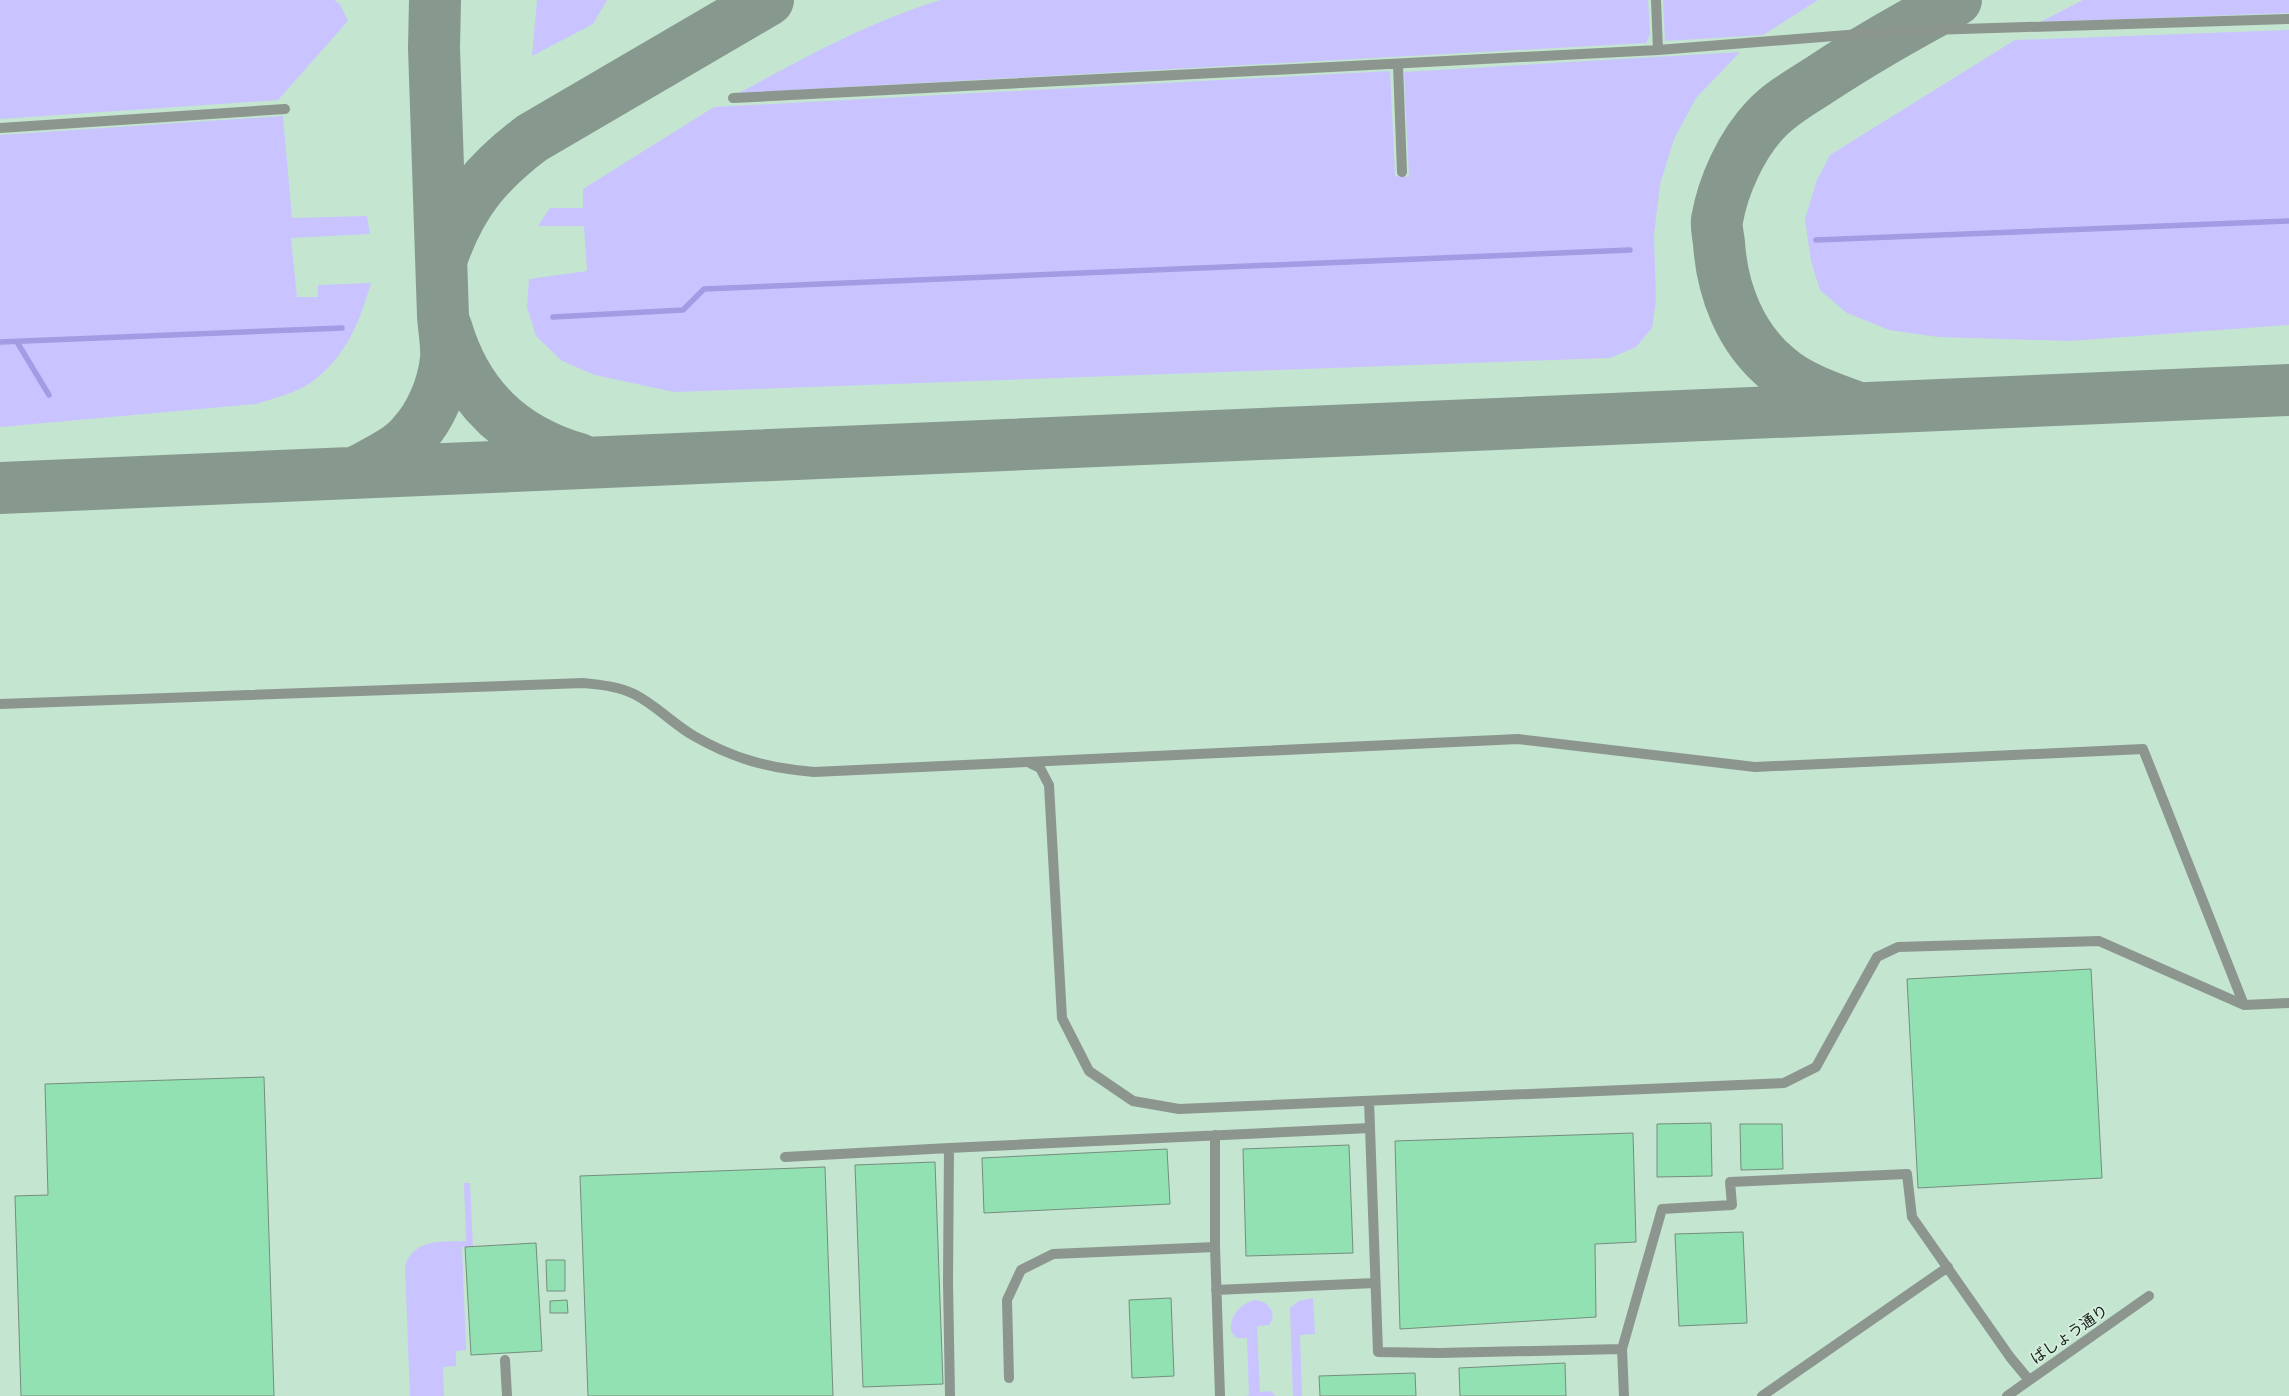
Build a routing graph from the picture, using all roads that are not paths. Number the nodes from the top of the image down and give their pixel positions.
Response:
1 (1656, 0) edge
2 (2289, 18) edge
3 (1658, 50) junction
4 (1398, 65) junction
5 (733, 98) dead end
6 (285, 109) dead end
7 (0, 128) edge
8 (1402, 172) dead end
9 (0, 704) edge
10 (1027, 762) junction
11 (2289, 1003) edge
12 (2244, 1005) junction
13 (1369, 1101) junction
14 (1370, 1128) junction
15 (1215, 1135) junction
16 (949, 1148) junction
17 (785, 1157) dead end
18 (1215, 1247) junction
19 (1948, 1267) junction
20 (1375, 1283) junction
21 (1216, 1290) junction
22 (2149, 1296) dead end
23 (1622, 1349) junction
24 (505, 1360) dead end
25 (1009, 1378) dead end
26 (2029, 1380) junction
27 (507, 1396) edge
28 (950, 1396) edge
29 (1220, 1396) edge
30 (1624, 1396) edge
31 (1762, 1396) edge
32 (2006, 1396) edge

1 - 3 lane
2 - 3 lane
3 - 4 lane
4 - 5 lane
4 - 8 lane
6 - 7 lane
9 - 10 lane
10 - 12 lane
10 - 13 lane
11 - 12 lane
12 - 13 lane
13 - 14 lane
14 - 15 lane
14 - 20 lane
15 - 16 lane
15 - 18 lane
16 - 17 lane
16 - 28 lane
18 - 21 lane
18 - 25 lane
19 - 23 lane
19 - 26 lane
19 - 31 lane
20 - 21 lane
20 - 23 lane
21 - 29 lane
22 - 26 lane, ばしょう通り
23 - 30 lane
24 - 27 lane
26 - 32 lane, ばしょう通り

